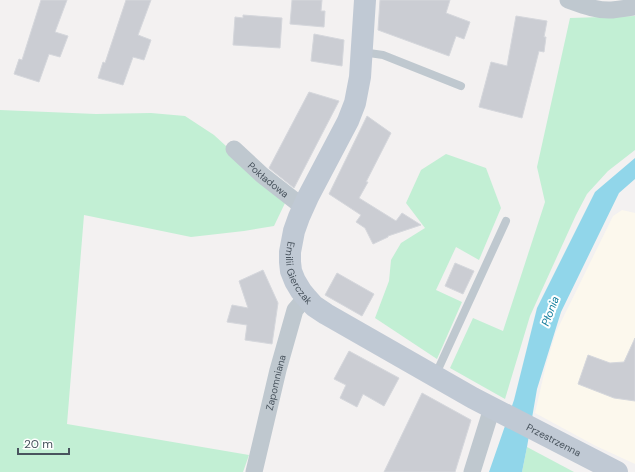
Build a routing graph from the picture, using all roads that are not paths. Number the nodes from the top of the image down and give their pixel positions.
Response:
1 (366, 0) edge
2 (568, 0) edge
3 (635, 7) edge
4 (362, 52) junction
5 (461, 86) dead end
6 (234, 149) dead end
7 (303, 207) junction
8 (506, 221) dead end
9 (306, 298) junction
10 (435, 377) junction
11 (497, 411) junction
12 (254, 472) edge
13 (472, 472) edge
14 (617, 472) edge

1 - 4 street, Emilii Gierczak
2 - 3 street
4 - 5 lane
4 - 7 street, Emilii Gierczak
6 - 7 street, Pokładowa
7 - 9 street, Emilii Gierczak
8 - 10 lane
9 - 10 street, Emilii Gierczak
9 - 12 street, Zapomniana
10 - 11 street, Emilii Gierczak
11 - 13 street
11 - 14 street, Przestrzenna

